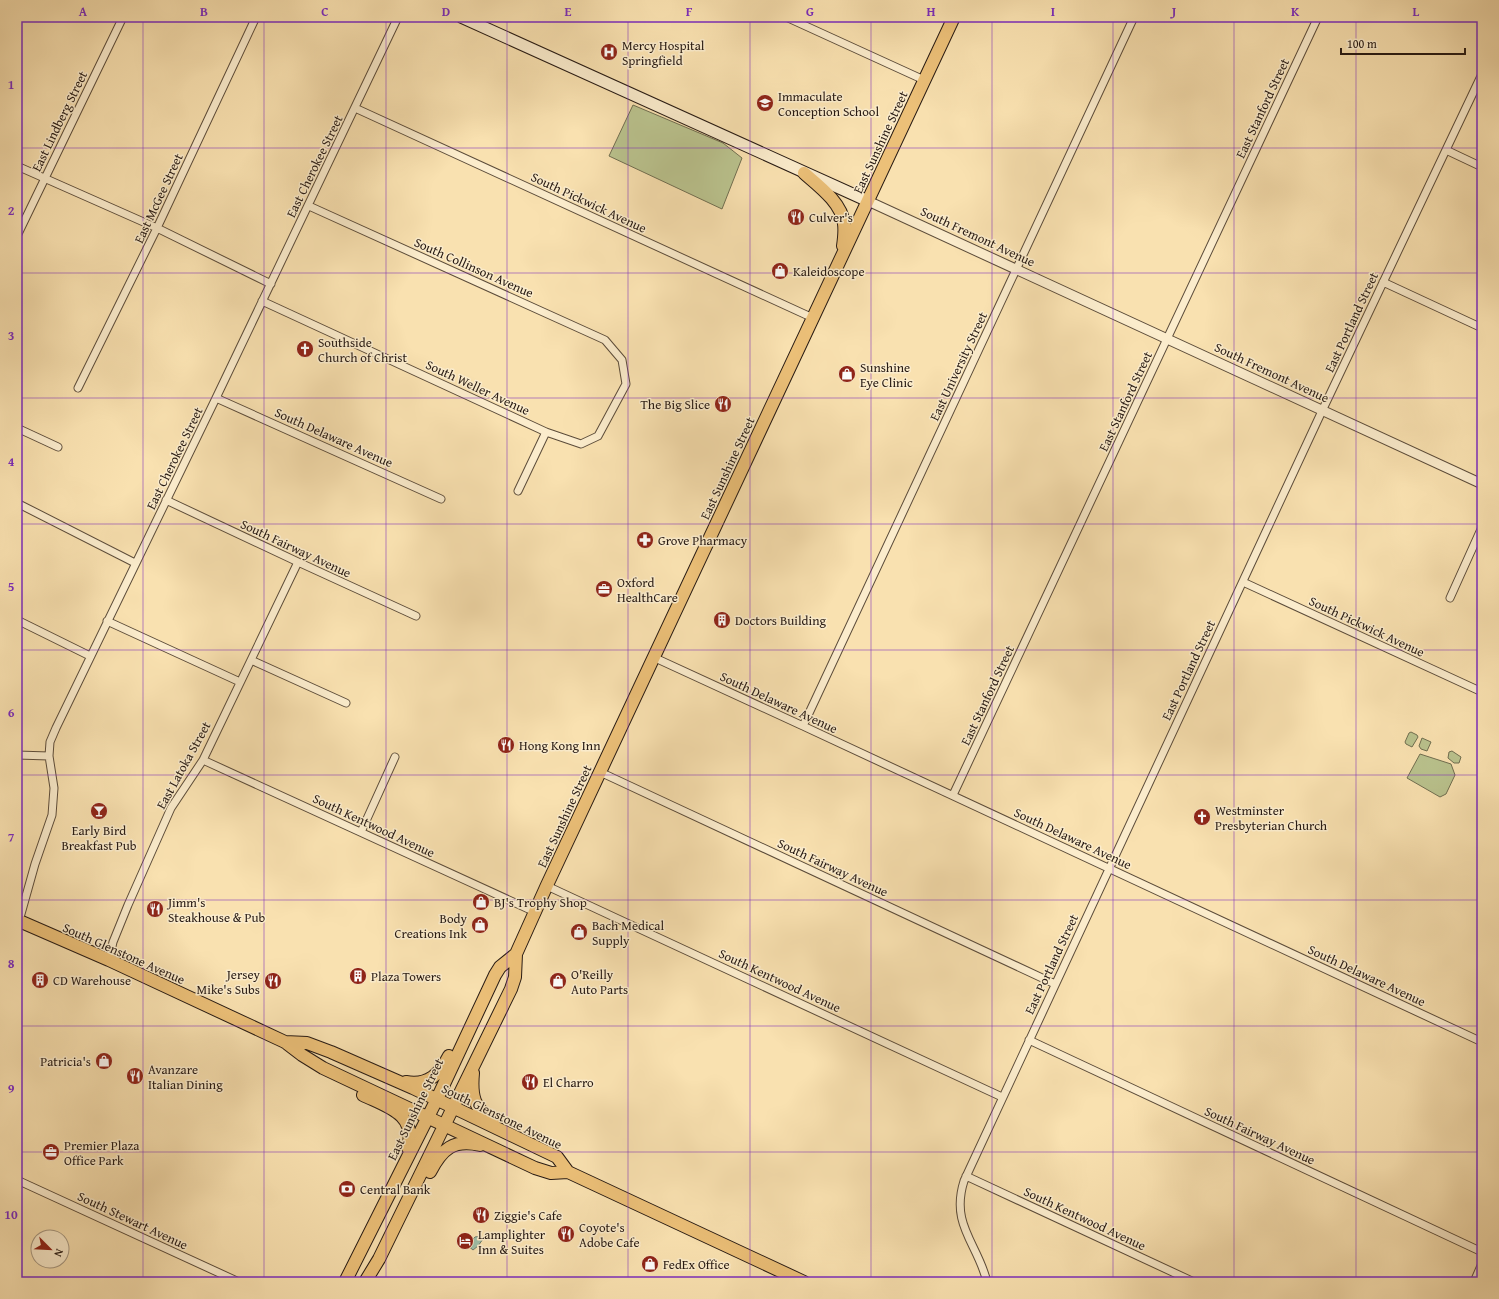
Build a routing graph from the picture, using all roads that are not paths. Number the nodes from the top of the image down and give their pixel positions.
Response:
1 (123, 17) edge
2 (256, 17) edge
3 (398, 17) edge
4 (461, 17) edge
5 (786, 17) edge
6 (954, 17) edge
7 (1134, 17) edge
8 (1318, 17) edge
9 (1482, 74) edge
10 (924, 80) junction
11 (355, 108) junction
12 (1446, 150) junction
13 (17, 166) edge
14 (1482, 167) edge
15 (804, 173) junction
16 (44, 179) junction
17 (868, 202) junction
18 (309, 206) junction
19 (158, 228) junction
20 (17, 236) edge
21 (842, 256) junction
22 (1016, 269) junction
23 (1383, 282) junction
24 (271, 284) junction
25 (262, 301) junction
26 (813, 318) junction
27 (1482, 328) edge
28 (1167, 339) junction
29 (78, 388) dead end
30 (216, 398) junction
31 (1322, 411) junction
32 (17, 428) edge
33 (546, 432) junction
34 (598, 436) joint
35 (58, 447) dead end
36 (1482, 484) edge
37 (518, 491) dead end
38 (442, 499) dead end
39 (166, 500) junction
40 (17, 503) edge
41 (1482, 527) edge
42 (298, 562) junction
43 (135, 563) junction
44 (1243, 582) junction
45 (1450, 598) dead end
46 (416, 616) dead end
47 (17, 620) edge
48 (107, 621) junction
49 (90, 656) junction
50 (653, 657) junction
51 (251, 660) junction
52 (240, 682) junction
53 (1482, 692) edge
54 (346, 703) dead end
55 (803, 726) junction
56 (17, 755) edge
57 (49, 756) junction
58 (394, 757) dead end
59 (203, 760) junction
60 (600, 772) junction
61 (953, 795) junction
62 (361, 832) junction
63 (1109, 868) junction
64 (547, 886) junction
65 (535, 912) junction
66 (18, 921) edge
67 (516, 954) junction
68 (108, 960) junction
69 (495, 975) junction
70 (1055, 984) junction
71 (1029, 1040) junction
72 (285, 1042) junction
73 (1482, 1042) edge
74 (473, 1067) junction
75 (323, 1068) junction
76 (394, 1080) junction
77 (1002, 1097) junction
78 (437, 1099) junction
79 (454, 1107) junction
80 (428, 1117) junction
81 (445, 1125) junction
82 (494, 1148) junction
83 (547, 1151) junction
84 (404, 1164) junction
85 (568, 1172) junction
86 (966, 1176) junction
87 (17, 1180) edge
88 (1482, 1252) edge
89 (378, 1259) junction
90 (1482, 1266) edge
91 (239, 1282) edge
92 (345, 1282) edge
93 (365, 1282) edge
94 (804, 1282) edge
95 (987, 1282) edge
96 (1194, 1282) edge
97 (1475, 1282) edge

1 - 16 street, East Lindberg Street
2 - 19 street, East McGee Street
3 - 11 street, East Cherokee Street
4 - 15 main road, South Fremont Avenue
5 - 10 street
6 - 10 main road, East Sunshine Street
7 - 22 street, East University Street
8 - 28 street, East Stanford Street
9 - 12 street, East Portland Street
10 - 17 main road, East Sunshine Street
11 - 18 street, East Cherokee Street
11 - 26 street, South Pickwick Avenue
12 - 14 street
12 - 23 street, East Portland Street
13 - 16 street
15 - 17 main road, South Fremont Avenue
15 - 21 main road
16 - 19 street
16 - 20 street, East Lindberg Street
17 - 21 main road, East Sunshine Street
17 - 22 street, South Fremont Avenue
18 - 24 street, East Cherokee Street
18 - 34 street, South Collinson Avenue
19 - 24 street
19 - 29 street, East McGee Street
21 - 26 main road, East Sunshine Street
22 - 28 street, South Fremont Avenue
22 - 55 street, East University Street
23 - 27 street
23 - 31 street, East Portland Street
24 - 25 street, East Cherokee Street
25 - 30 street, East Cherokee Street
25 - 33 street, South Weller Avenue
26 - 50 main road, East Sunshine Street
28 - 31 street, South Fremont Avenue
28 - 61 street, East Stanford Street
30 - 38 street, South Delaware Avenue
30 - 39 street, East Cherokee Street
31 - 36 street, South Fremont Avenue
31 - 44 street, East Portland Street
32 - 35 street
33 - 34 street, South Weller Avenue
33 - 37 street
39 - 42 street, South Fairway Avenue
39 - 43 street, East Cherokee Street
40 - 43 street
41 - 45 street
42 - 46 street, South Fairway Avenue
42 - 51 street, East Latoka Street
43 - 48 street, East Cherokee Street
44 - 53 street, South Pickwick Avenue
44 - 63 street, East Portland Street
47 - 49 street
48 - 49 street, East Cherokee Street
48 - 52 street
49 - 57 street, East Cherokee Street
50 - 55 street, South Delaware Avenue
50 - 60 main road, East Sunshine Street
51 - 52 street, East Latoka Street
51 - 54 street
52 - 59 street, East Latoka Street
55 - 61 street, South Delaware Avenue
56 - 57 street
57 - 66 street, East Cherokee Street
58 - 62 street
59 - 62 street, South Kentwood Avenue
59 - 68 street, East Latoka Street
60 - 64 main road, East Sunshine Street
60 - 70 street, South Fairway Avenue
61 - 63 street, South Delaware Avenue
62 - 65 street, South Kentwood Avenue
63 - 70 street, East Portland Street
63 - 73 street, South Delaware Avenue
64 - 65 main road, East Sunshine Street
64 - 77 street, South Kentwood Avenue
65 - 67 main road, East Sunshine Street
66 - 68 main road, South Glenstone Avenue
67 - 69 main road, East Sunshine Street
67 - 74 main road, East Sunshine Street
68 - 72 main road, South Glenstone Avenue
69 - 76 main road
69 - 78 main road, East Sunshine Street
70 - 71 street, East Portland Street
71 - 77 street, East Portland Street
71 - 88 street, South Fairway Avenue
72 - 75 main road, South Glenstone Avenue
72 - 76 main road, South Glenstone Avenue
74 - 79 main road, East Sunshine Street
74 - 83 main road
75 - 80 main road, South Glenstone Avenue
75 - 84 main road
76 - 78 main road, South Glenstone Avenue
77 - 86 street, East Portland Street
78 - 79 main road, South Glenstone Avenue
78 - 80 main road, East Sunshine Street
79 - 81 main road, East Sunshine Street
79 - 83 main road, South Glenstone Avenue
80 - 81 main road, South Glenstone Avenue
80 - 84 main road, East Sunshine Street
81 - 82 main road, South Glenstone Avenue
81 - 89 main road, East Sunshine Street
82 - 85 main road, South Glenstone Avenue
82 - 89 main road
83 - 85 main road, South Glenstone Avenue
84 - 92 main road, East Sunshine Street
85 - 94 main road, South Glenstone Avenue
86 - 95 street, East Portland Street
86 - 96 street, South Kentwood Avenue
87 - 91 street, South Stewart Avenue
89 - 93 main road, East Sunshine Street
90 - 97 street

